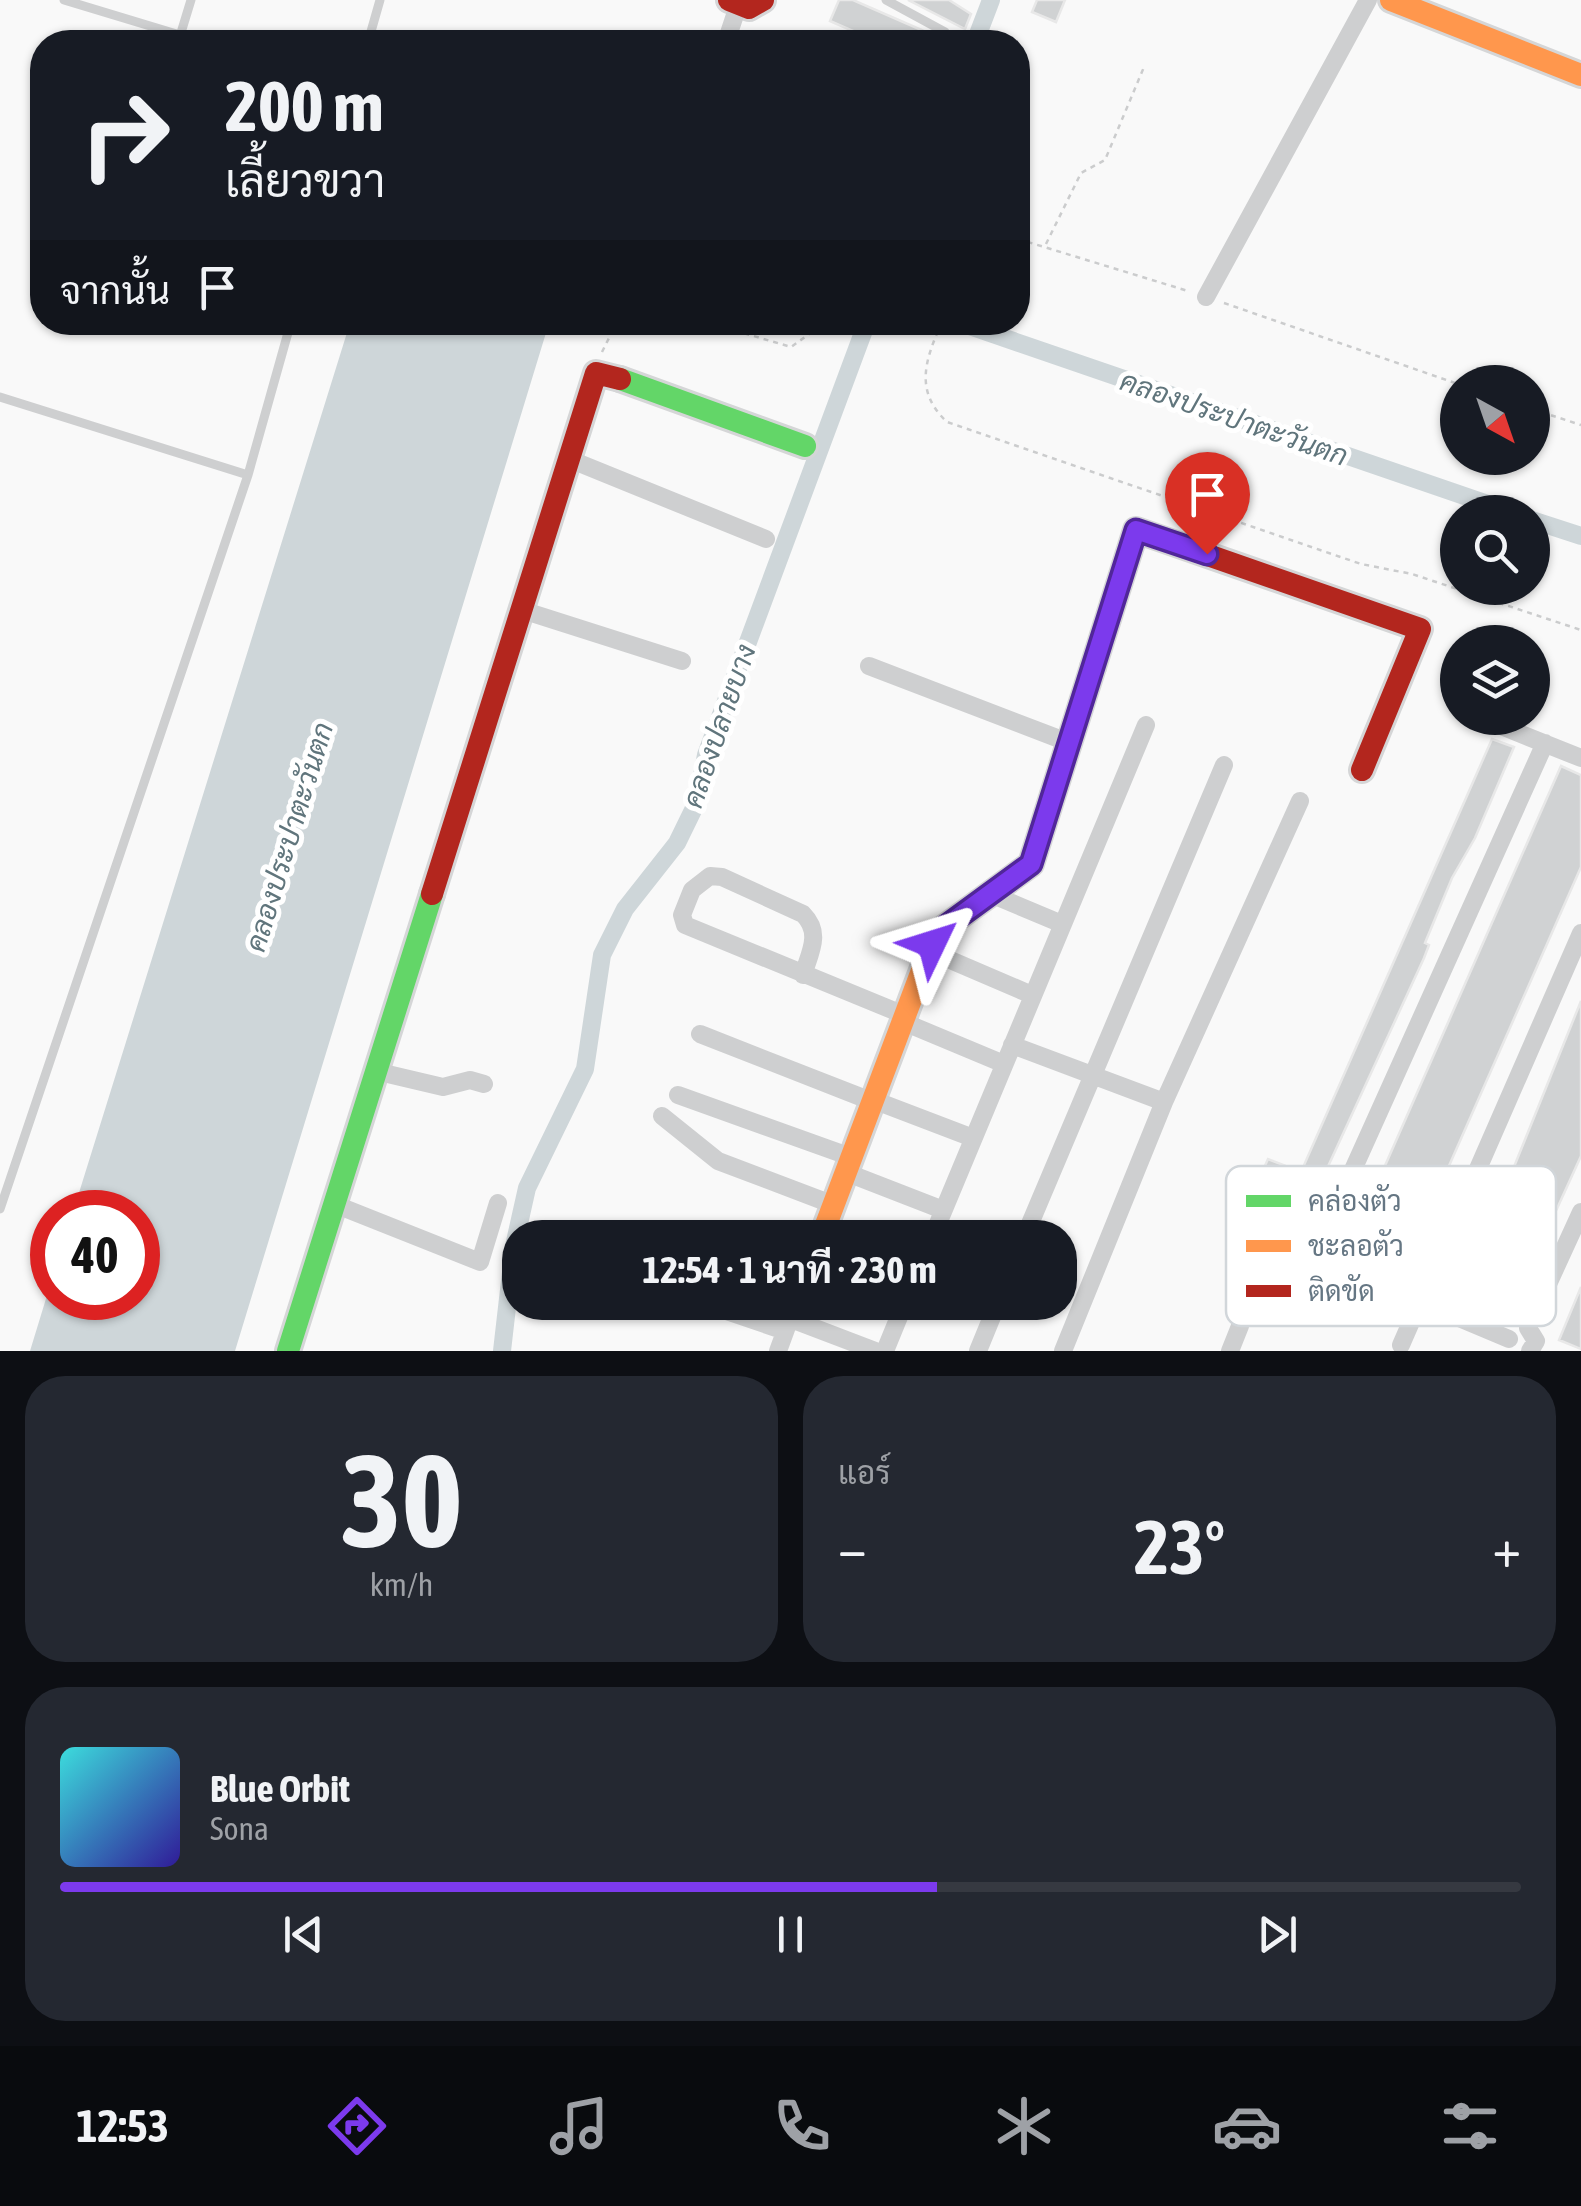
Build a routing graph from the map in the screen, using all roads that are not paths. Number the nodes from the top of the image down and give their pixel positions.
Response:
1 (64, 0) edge
2 (191, 0) edge
3 (380, 0) edge
4 (762, 0) edge
5 (886, 0) edge
6 (1368, 0) edge
7 (1391, 0) edge
8 (734, 3) edge
9 (161, 30) edge
10 (182, 30) edge
11 (371, 30) edge
12 (728, 30) edge
13 (941, 30) edge
14 (1581, 75) edge
15 (1210, 290) road end
16 (287, 335) edge
17 (0, 397) edge
18 (805, 446) dead end
19 (569, 458) junction
20 (248, 475) junction
21 (766, 539) dead end
22 (522, 610) junction
23 (682, 661) dead end
24 (869, 666) dead end
25 (1146, 726) dead end
26 (1524, 735) edge
27 (1070, 743) junction
28 (1545, 743) junction
29 (1581, 758) edge
30 (1224, 764) dead end
31 (1362, 770) dead end
32 (1300, 800) dead end
33 (1000, 898) dead end
34 (1062, 924) junction
35 (1581, 933) edge
36 (941, 956) dead end
37 (803, 975) junction
38 (1032, 995) junction
39 (907, 1020) junction
40 (700, 1034) dead end
41 (1012, 1045) junction
42 (1004, 1064) junction
43 (375, 1071) junction
44 (1090, 1076) junction
45 (484, 1084) dead end
46 (678, 1095) dead end
47 (874, 1101) junction
48 (1164, 1102) junction
49 (662, 1116) dead end
50 (973, 1138) junction
51 (1355, 1166) edge
52 (1478, 1166) edge
53 (854, 1167) junction
54 (498, 1203) dead end
55 (334, 1204) junction
56 (834, 1204) junction
57 (0, 1208) edge
58 (944, 1210) junction
59 (1581, 1212) edge
60 (827, 1220) edge
61 (940, 1220) edge
62 (1031, 1220) edge
63 (1556, 1267) edge
64 (766, 1320) edge
65 (793, 1320) edge
66 (898, 1320) edge
67 (991, 1320) edge
68 (1240, 1326) dead end
69 (1408, 1326) edge
70 (1474, 1326) edge
71 (1529, 1326) edge
72 (792, 1327) junction
73 (1401, 1345) dead end
74 (1524, 1348) edge
75 (288, 1351) edge
76 (778, 1351) edge
77 (875, 1351) edge
78 (885, 1351) edge
79 (978, 1351) edge
80 (1062, 1351) edge
81 (1230, 1351) edge

1 - 9 lane
2 - 10 lane
3 - 11 lane
4 - 8 street
5 - 13 lane
6 - 15 street
7 - 14 street
8 - 12 street
16 - 20 lane
17 - 20 lane
18 - 19 street
19 - 21 street
19 - 22 street
20 - 57 lane
22 - 23 street
22 - 43 street
24 - 27 street
25 - 34 street
26 - 28 street
27 - 31 street
27 - 39 street
28 - 29 street
28 - 51 street
30 - 44 street
32 - 48 street
33 - 34 street
34 - 38 street
35 - 52 street
36 - 38 street
37 - 37 street
37 - 39 street
38 - 41 street
39 - 42 street
39 - 47 street
40 - 47 street
41 - 42 street
41 - 44 street
42 - 50 street
43 - 45 street
43 - 55 street
44 - 48 street
44 - 62 street
46 - 53 street
47 - 50 street
47 - 53 street
48 - 80 street
49 - 56 street
50 - 58 street
53 - 56 street
53 - 58 street
54 - 55 street
55 - 75 street
56 - 60 street
58 - 61 street
59 - 63 street
64 - 72 street
65 - 72 street
66 - 78 street
67 - 79 street
68 - 81 street
69 - 73 street
70 - 74 street
71 - 74 street
72 - 76 street
72 - 77 street

